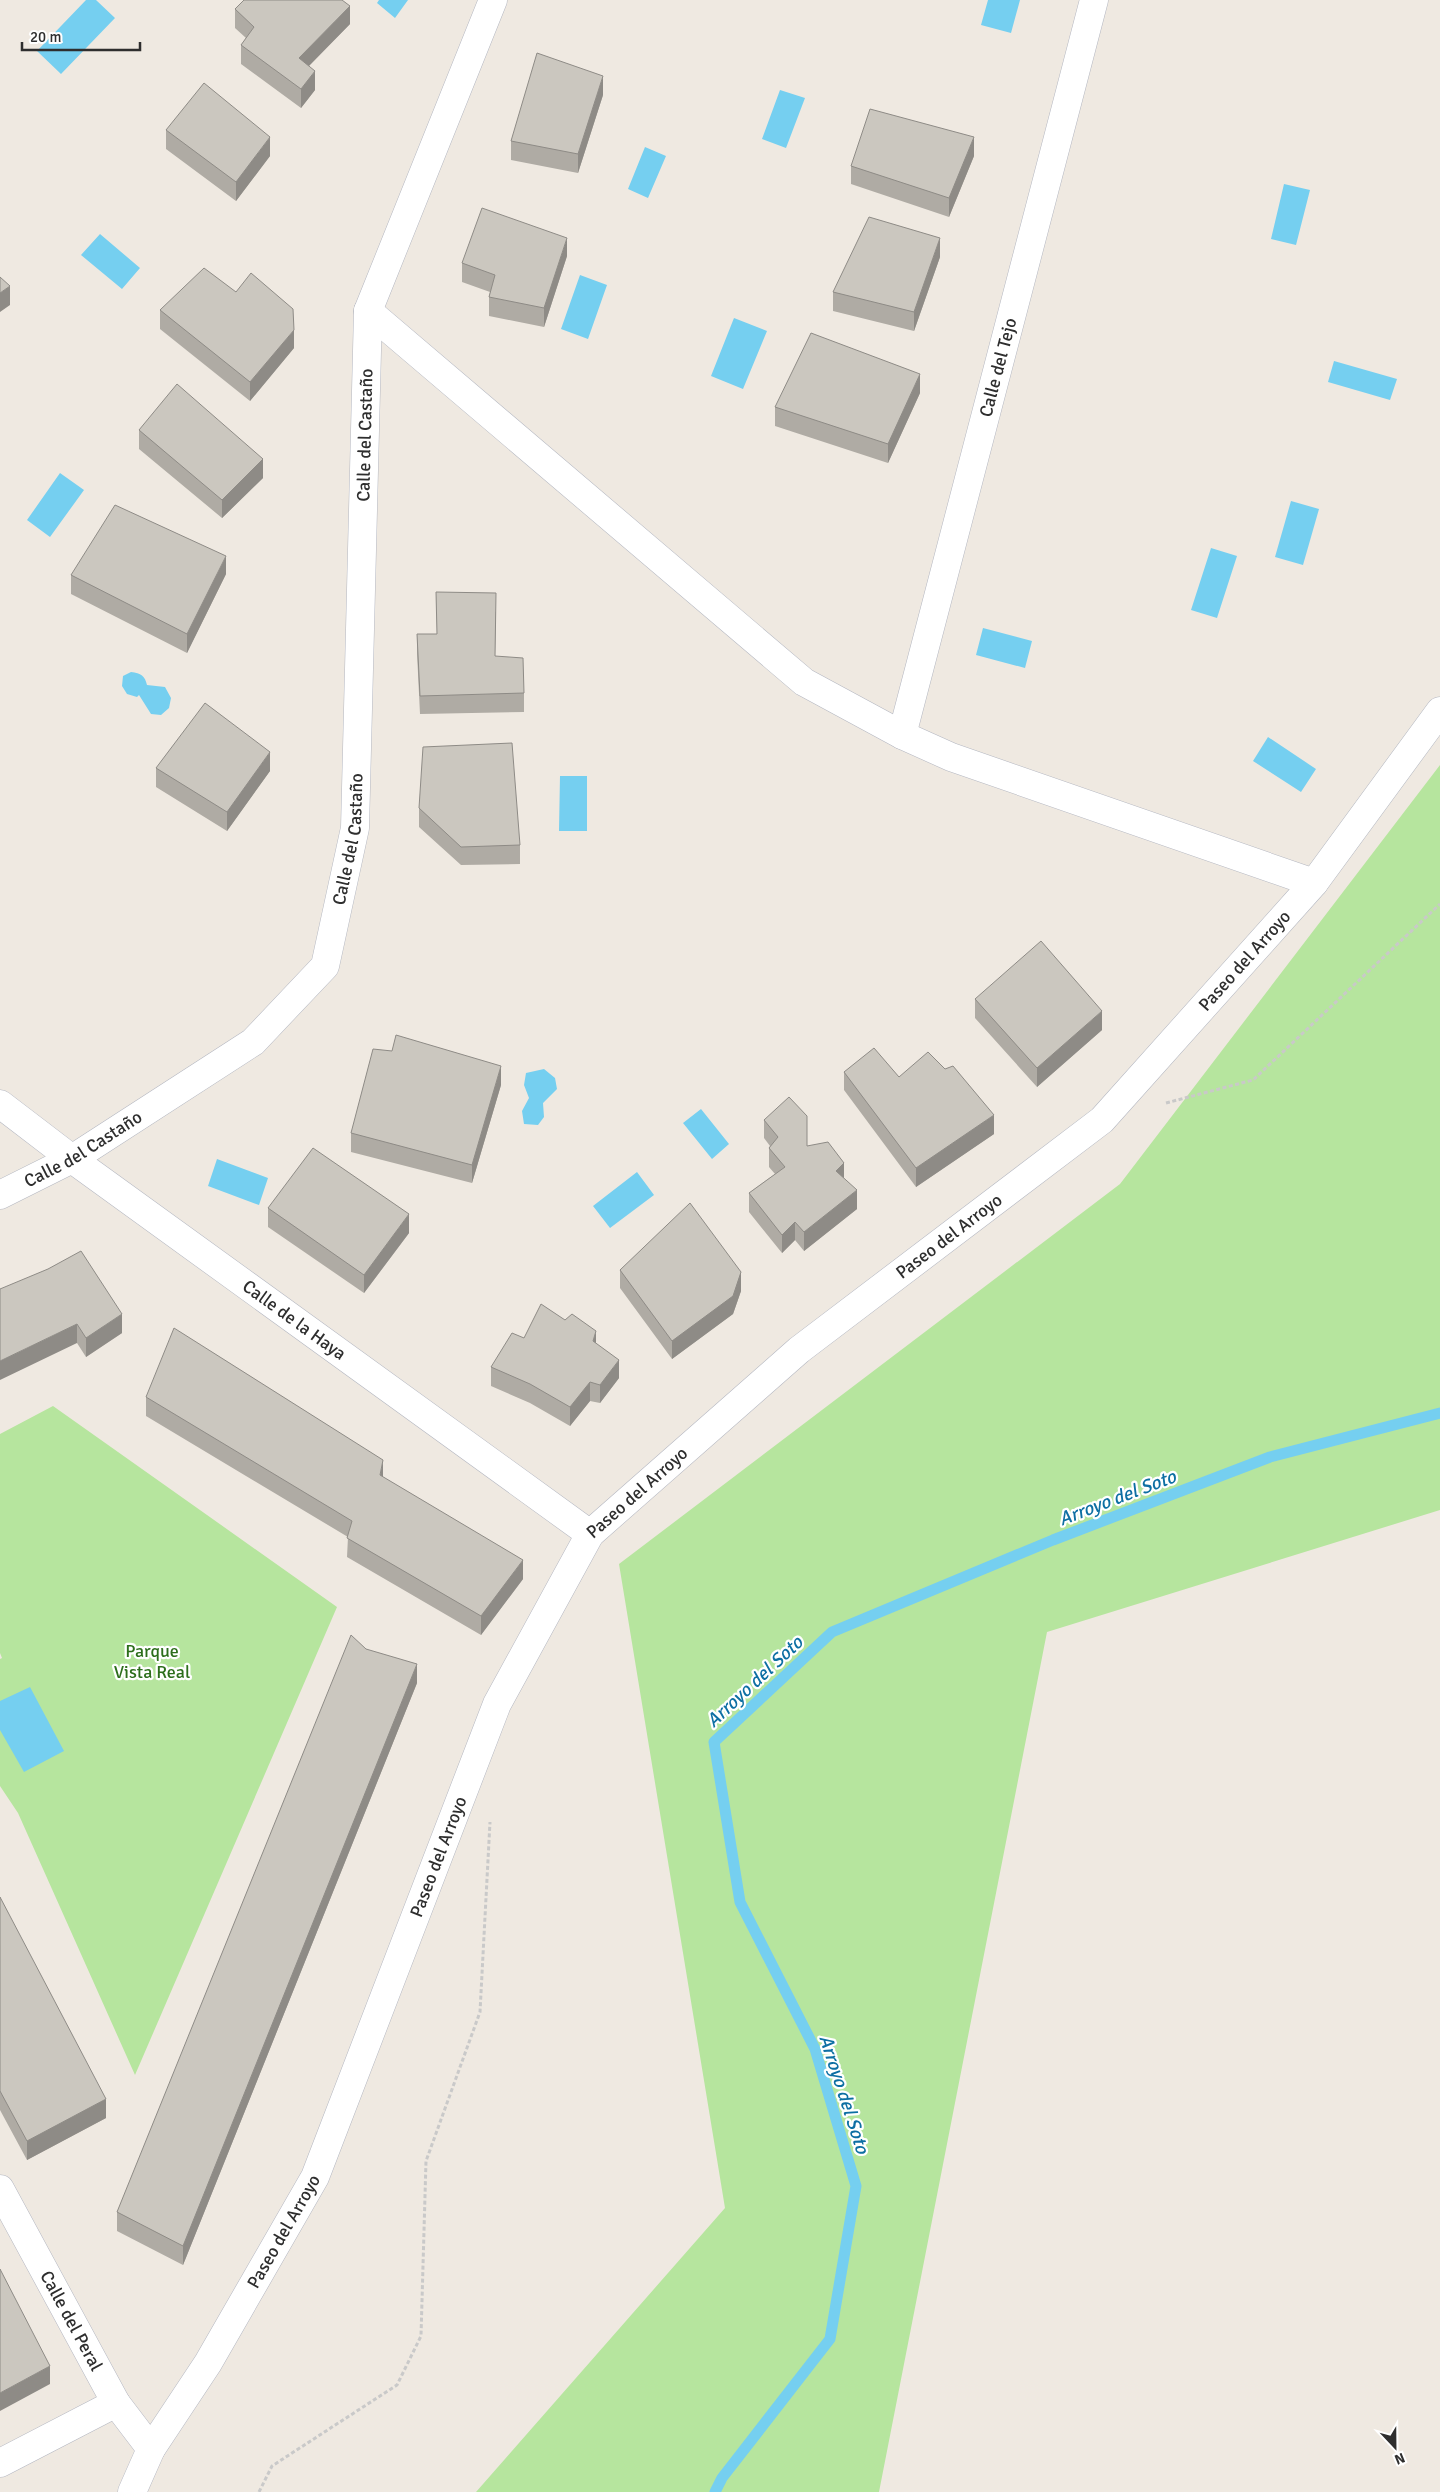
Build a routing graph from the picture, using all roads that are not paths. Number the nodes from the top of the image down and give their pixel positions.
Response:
1 (493, 0) edge
2 (1094, 0) edge
3 (368, 311) junction
4 (1440, 711) edge
5 (902, 736) junction
6 (1314, 883) junction
7 (0, 1104) edge
8 (72, 1159) junction
9 (0, 1195) edge
10 (590, 1534) junction
11 (0, 2189) edge
12 (116, 2403) junction
13 (150, 2449) junction
14 (0, 2464) edge
15 (132, 2492) edge

1 - 3 street
2 - 5 street, Calle del Tejo
3 - 5 street
3 - 8 street, Calle del Castaño
4 - 6 street, Paseo del Arroyo
5 - 6 street
6 - 10 street, Paseo del Arroyo
7 - 8 street, Calle de la Haya
8 - 9 street, Calle del Castaño
8 - 10 street, Calle de la Haya
10 - 13 street, Paseo del Arroyo
11 - 12 street, Calle del Peral
12 - 13 street, Calle del Peral
12 - 14 street
13 - 15 street, Paseo del Arroyo

